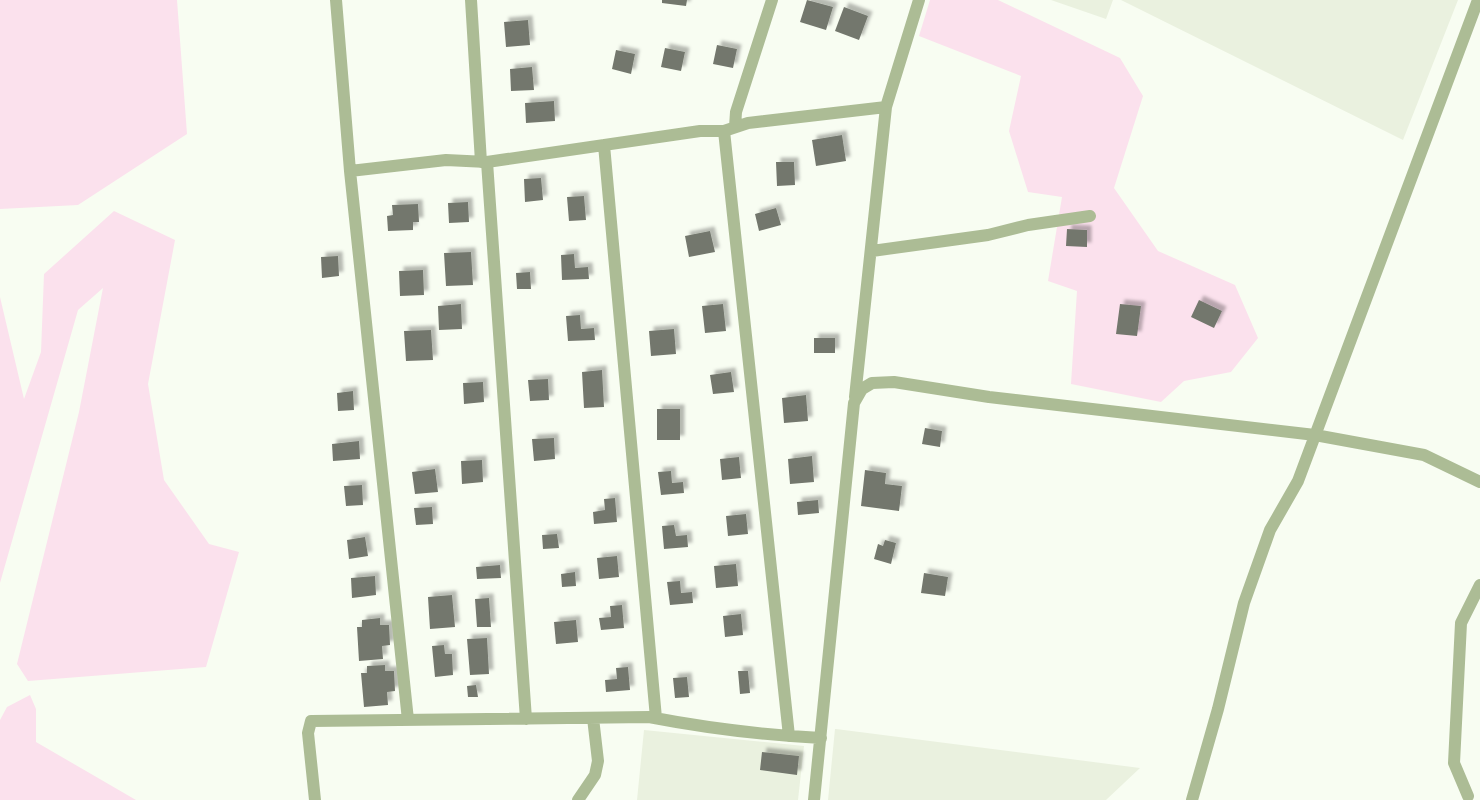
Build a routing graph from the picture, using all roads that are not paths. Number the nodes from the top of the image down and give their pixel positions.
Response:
1 (336, 0) edge
2 (471, 0) edge
3 (772, 0) edge
4 (918, 0) edge
5 (1478, 0) edge
6 (886, 107) junction
7 (730, 129) junction
8 (604, 145) junction
9 (484, 162) junction
10 (350, 171) junction
11 (1090, 216) dead end
12 (872, 251) junction
13 (854, 403) junction
14 (1315, 435) junction
15 (1480, 482) edge
16 (1480, 585) edge
17 (593, 718) junction
18 (656, 718) junction
19 (526, 719) junction
20 (408, 720) junction
21 (789, 736) junction
22 (821, 738) junction
23 (1468, 796) dead end
24 (315, 800) edge
25 (578, 800) edge
26 (814, 800) edge
27 (1192, 800) edge

1 - 10 street
2 - 9 street
3 - 7 street
4 - 6 street
5 - 14 street
6 - 7 street
6 - 12 street
7 - 8 street
7 - 21 street
8 - 9 street
8 - 18 street
9 - 10 street
9 - 19 street
10 - 20 street
11 - 12 street
12 - 13 street
13 - 14 street
13 - 22 street
14 - 15 street
14 - 27 street
16 - 23 street
17 - 18 street
17 - 19 street
17 - 25 street
18 - 21 street
19 - 20 street
20 - 24 street
21 - 22 street
22 - 26 street

